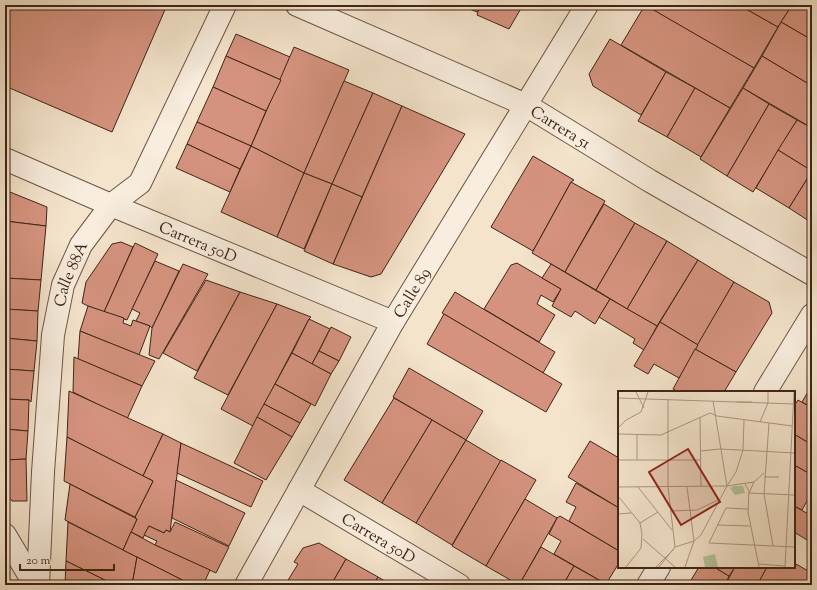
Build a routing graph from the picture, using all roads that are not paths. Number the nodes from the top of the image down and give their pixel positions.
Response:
1 (225, 5) edge
2 (297, 5) edge
3 (587, 5) edge
4 (526, 105) junction
5 (5, 159) edge
6 (111, 205) junction
7 (812, 274) edge
8 (812, 315) edge
9 (393, 322) junction
10 (766, 391) edge
11 (299, 490) junction
12 (5, 535) edge
13 (658, 568) edge
14 (35, 585) edge
15 (38, 585) edge
16 (246, 585) edge
17 (459, 585) edge
18 (648, 585) edge

1 - 6 street, Calle 88A
2 - 4 street, Carrera 51
3 - 4 street, Calle 89
4 - 7 street, Carrera 51
4 - 9 street, Calle 89
5 - 6 street, Carrera 50D
6 - 9 street, Carrera 50D
6 - 15 street, Calle 88A
8 - 10 street
9 - 11 street, Calle 89
11 - 16 street, Calle 89
11 - 17 street, Carrera 50D
12 - 14 street
13 - 18 street

